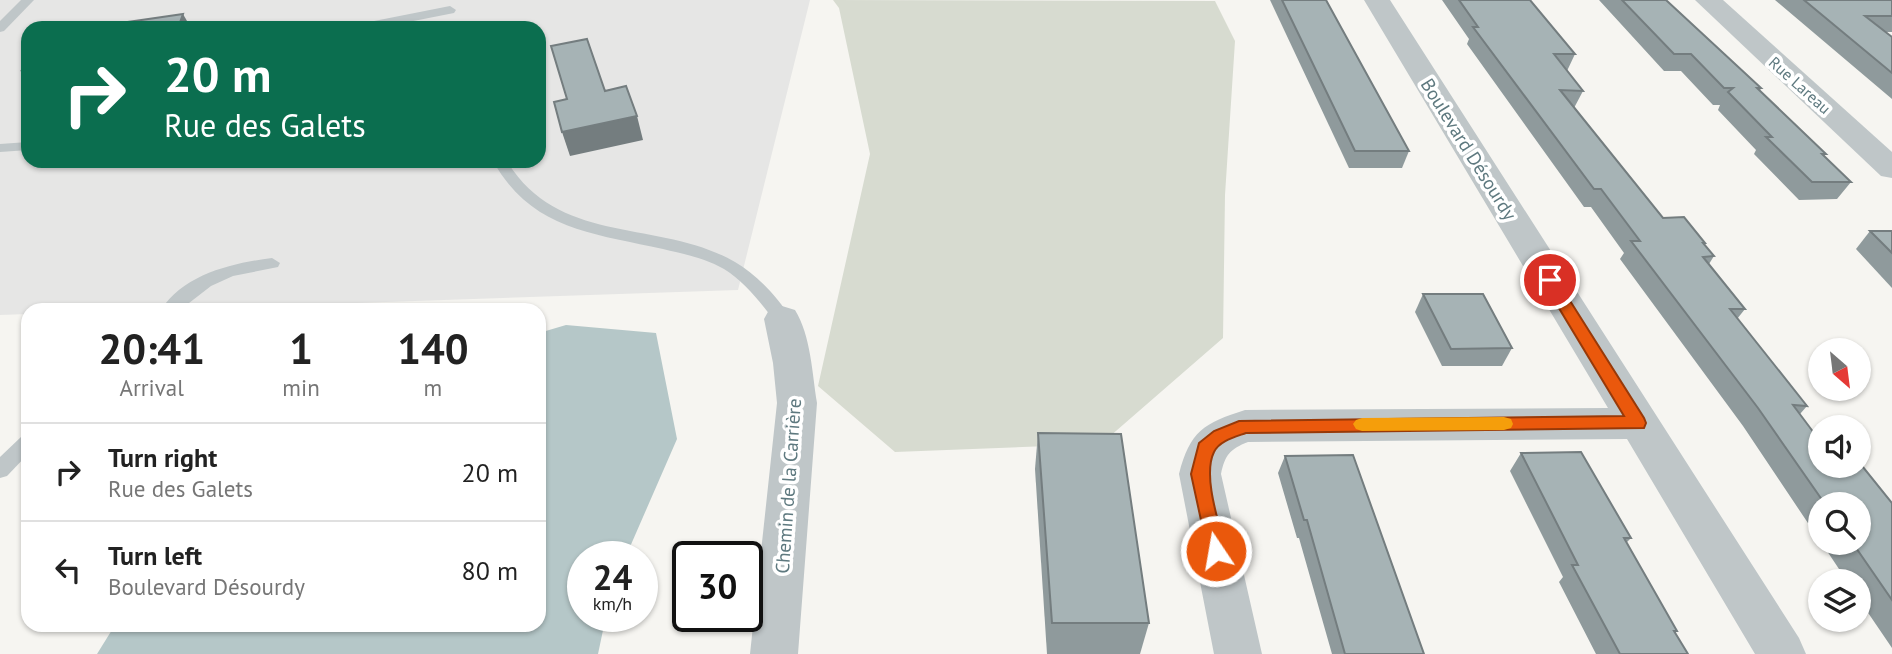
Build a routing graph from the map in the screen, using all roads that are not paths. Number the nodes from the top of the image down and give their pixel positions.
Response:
1 (28, 0) edge
2 (1377, 0) edge
3 (1708, 0) edge
4 (450, 5) edge
5 (387, 21) edge
6 (0, 28) edge
7 (21, 146) edge
8 (0, 148) edge
9 (504, 168) edge
10 (1892, 169) edge
11 (272, 263) dead end
12 (178, 303) edge
13 (782, 319) joint
14 (1637, 423) junction
15 (21, 449) edge
16 (0, 470) edge
17 (774, 654) edge
18 (1238, 654) edge
19 (1782, 654) edge

1 - 6 lane
2 - 14 street, Boulevard Désourdy
3 - 10 street, Rue Lareau
4 - 5 lane
7 - 8 lane
9 - 13 lane
11 - 12 lane
13 - 17 street, Chemin de la Carrière
14 - 18 street
14 - 19 street, Boulevard Désourdy
15 - 16 lane

